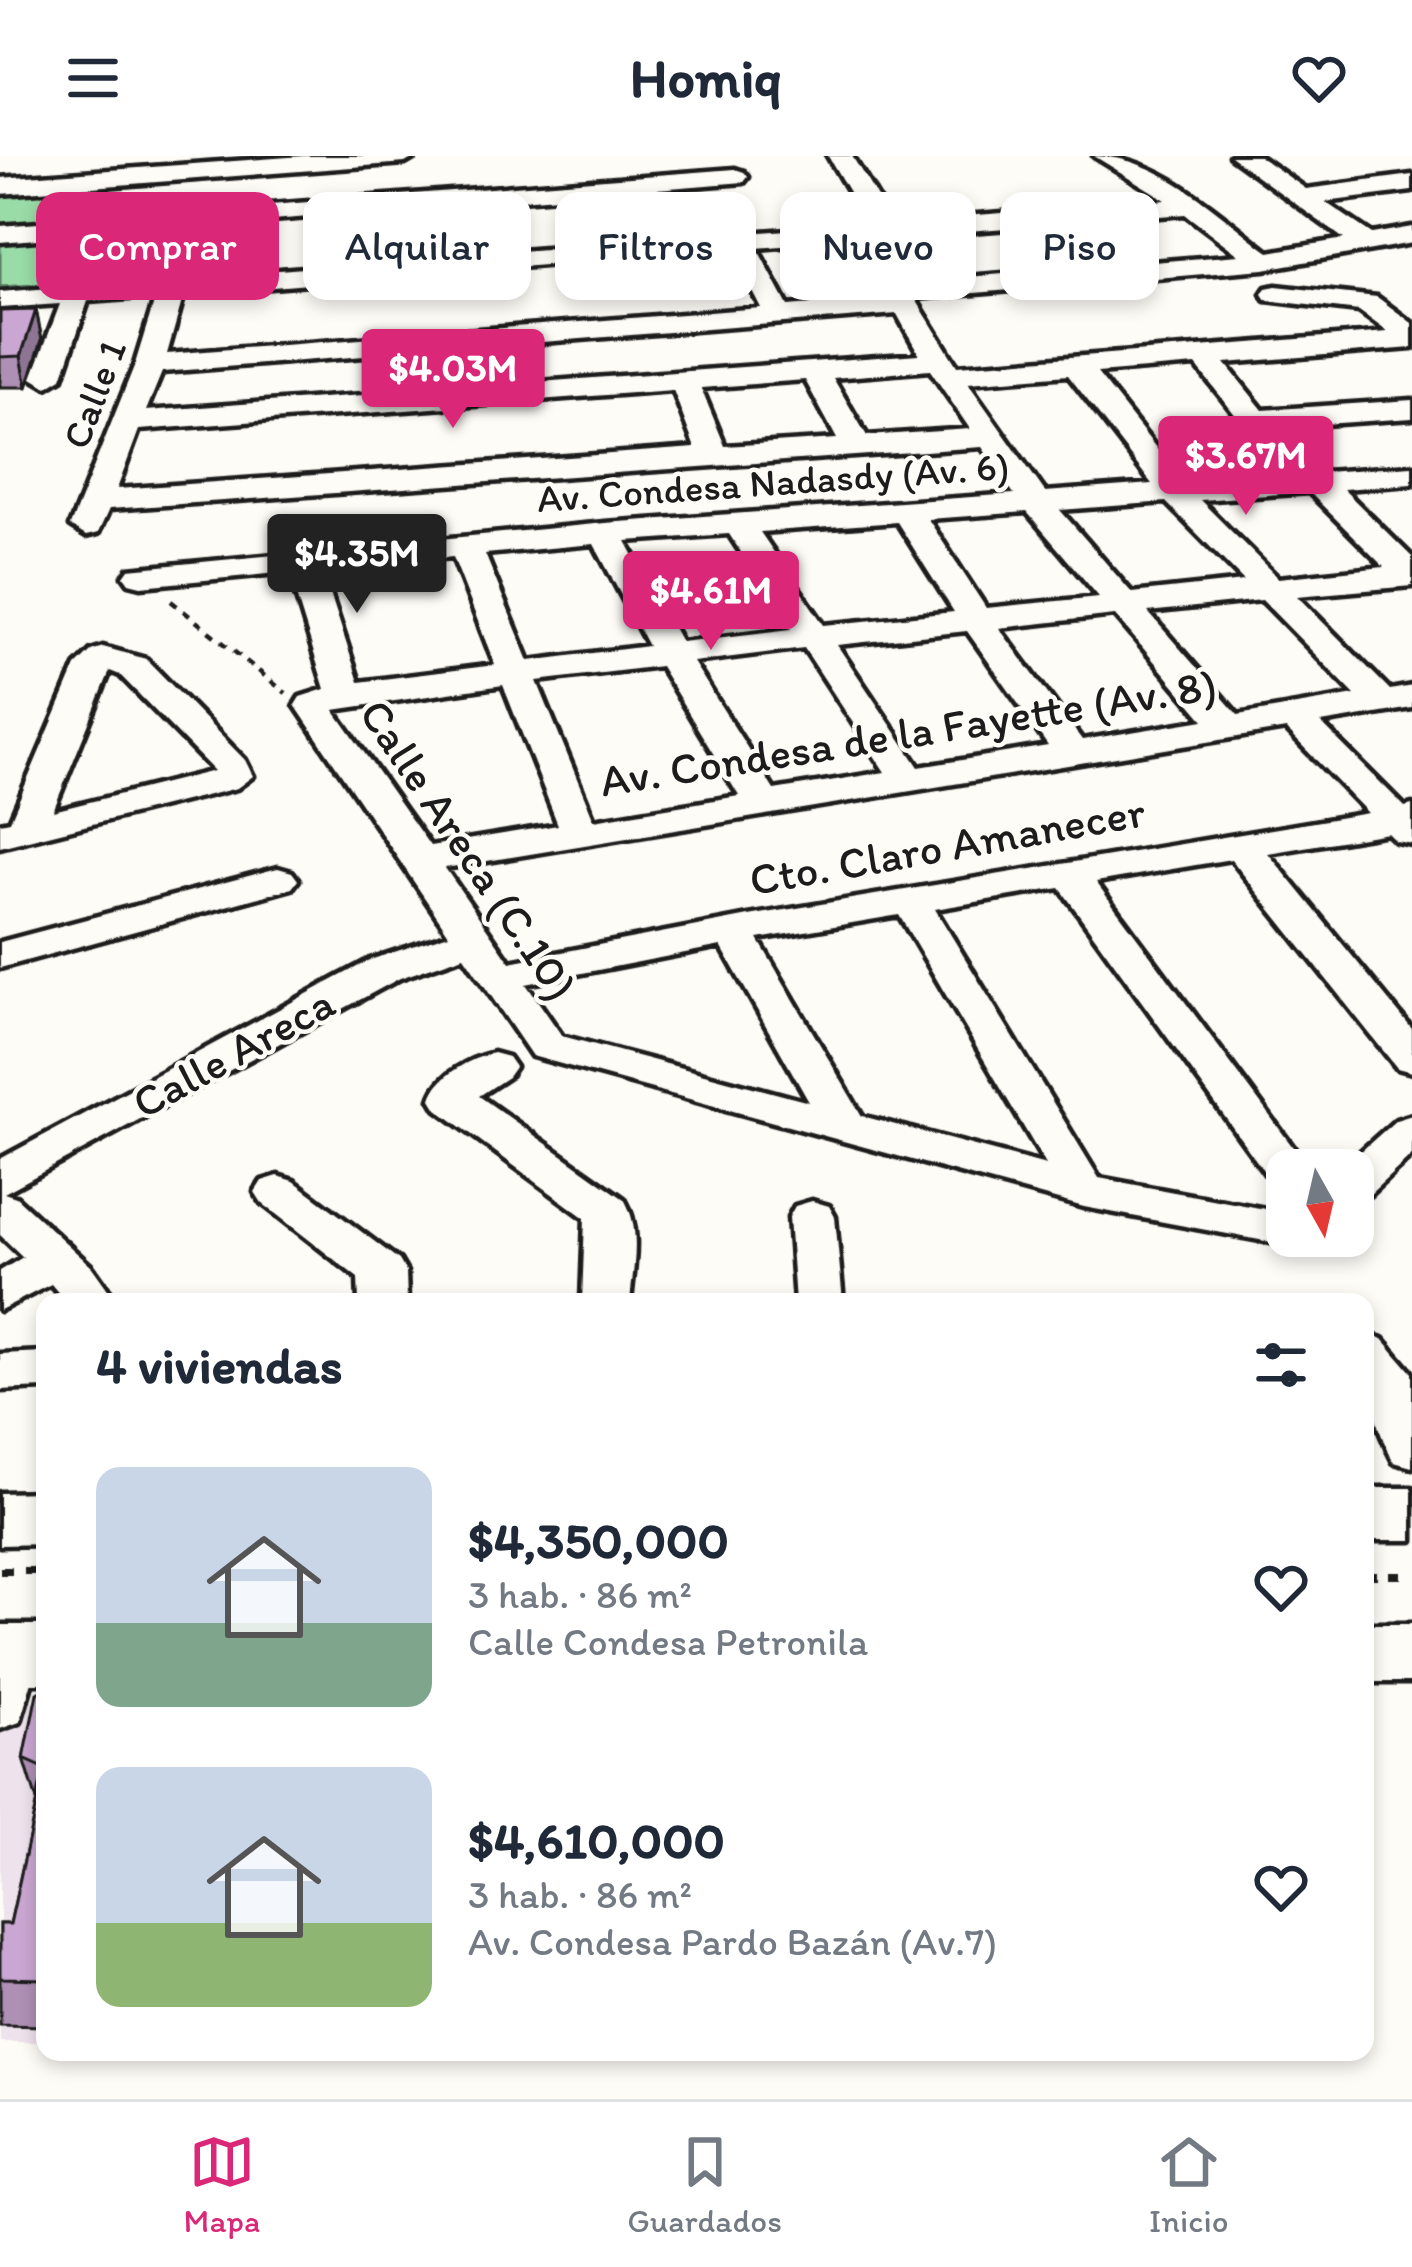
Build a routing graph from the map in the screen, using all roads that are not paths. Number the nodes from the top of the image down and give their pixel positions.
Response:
1 (6, 156) edge
2 (405, 156) edge
3 (840, 156) edge
4 (1106, 156) edge
5 (1245, 156) edge
6 (1387, 156) edge
7 (332, 159) edge
8 (208, 163) edge
9 (88, 168) edge
10 (1412, 169) edge
11 (1412, 183) edge
12 (0, 186) edge
13 (340, 192) edge
14 (861, 192) edge
15 (1302, 197) junction
16 (1191, 206) junction
17 (1159, 208) edge
18 (303, 222) edge
19 (0, 234) edge
20 (1412, 236) edge
21 (756, 241) edge
22 (1368, 243) junction
23 (1000, 247) edge
24 (976, 251) edge
25 (985, 253) junction
26 (1000, 255) edge
27 (976, 258) edge
28 (1264, 261) junction
29 (1159, 270) edge
30 (1276, 294) dead end
31 (36, 297) edge
32 (0, 300) edge
33 (74, 300) edge
34 (168, 300) edge
35 (264, 300) edge
36 (389, 300) edge
37 (518, 300) edge
38 (643, 300) edge
39 (887, 300) edge
40 (902, 300) edge
41 (779, 315) junction
42 (653, 326) junction
43 (33, 327) edge
44 (0, 328) edge
45 (528, 336) junction
46 (1412, 338) edge
47 (401, 346) junction
48 (1203, 354) junction
49 (270, 356) junction
50 (150, 364) junction
51 (1076, 365) junction
52 (943, 369) junction
53 (814, 370) junction
54 (47, 378) dead end
55 (684, 380) junction
56 (546, 391) junction
57 (411, 401) junction
58 (1412, 409) edge
59 (271, 412) junction
60 (1255, 420) junction
61 (124, 422) junction
62 (991, 437) junction
63 (857, 448) junction
64 (714, 458) junction
65 (571, 467) junction
66 (1412, 475) edge
67 (431, 477) junction
68 (1316, 481) junction
69 (277, 488) junction
70 (1175, 493) junction
71 (1038, 505) junction
72 (907, 512) junction
73 (739, 524) junction
74 (605, 533) junction
75 (466, 549) junction
76 (302, 560) junction
77 (1411, 575) edge
78 (141, 576) road end
79 (1267, 589) junction
80 (1124, 605) junction
81 (977, 621) junction
82 (812, 637) junction
83 (670, 654) junction
84 (514, 673) junction
85 (329, 700) junction
86 (1397, 700) edge
87 (1295, 717) junction
88 (1229, 728) junction
89 (1072, 754) junction
90 (909, 780) junction
91 (763, 804) junction
92 (1407, 824) edge
93 (13, 832) edge
94 (581, 834) junction
95 (1240, 844) junction
96 (418, 860) junction
97 (1069, 873) junction
98 (278, 880) dead end
99 (911, 902) junction
100 (733, 931) junction
101 (472, 940) junction
102 (0, 955) edge
103 (500, 976) junction
104 (1412, 1058) edge
105 (493, 1067) dead end
106 (847, 1130) junction
107 (1412, 1130) edge
108 (1272, 1149) edge
109 (1374, 1165) edge
110 (0, 1178) edge
111 (1084, 1191) junction
112 (278, 1192) dead end
113 (0, 1208) edge
114 (812, 1217) dead end
115 (1266, 1227) edge
116 (56, 1260) junction
117 (0, 1293) edge
118 (85, 1293) edge
119 (382, 1293) edge
120 (607, 1293) edge
121 (818, 1293) edge
122 (1374, 1361) edge
123 (36, 1370) edge
124 (0, 1372) edge
125 (1412, 1448) edge
126 (1374, 1514) edge
127 (1412, 1514) edge
128 (36, 1518) edge
129 (0, 1519) edge
130 (1374, 1653) edge
131 (1412, 1653) edge

1 - 9 street
2 - 7 street
3 - 14 street
4 - 16 street
5 - 15 street
6 - 10 street
7 - 8 street
7 - 13 street
8 - 9 street
9 - 12 street
11 - 15 street
15 - 22 street
16 - 17 street
16 - 28 street
18 - 19 street
20 - 22 street
21 - 41 street
22 - 28 street
23 - 25 street
24 - 25 street
25 - 26 street
25 - 27 street
28 - 29 street
30 - 46 street
31 - 32 street
33 - 54 street
34 - 50 street, Calle 1
35 - 49 street
36 - 47 street
37 - 45 street
38 - 42 street
39 - 41 street
40 - 52 street
41 - 42 street
42 - 45 street
43 - 44 street
45 - 47 street
46 - 48 street
47 - 49 street
48 - 51 street
48 - 60 street
49 - 50 street
50 - 61 street, Calle 1
51 - 52 street
51 - 70 street
52 - 53 street
52 - 62 street
53 - 55 street
53 - 63 street
55 - 56 street
55 - 64 street
56 - 57 street
56 - 65 street
57 - 59 street
57 - 67 street
58 - 60 street
59 - 61 street
59 - 69 street
60 - 68 street
61 - 69 street, Calle 1
62 - 63 street
62 - 71 street
63 - 64 street
64 - 65 street
65 - 67 street
66 - 68 street, Av. Condesa Nadasdy (Av. 6)
67 - 69 street
68 - 70 street, Av. Condesa Nadasdy (Av. 6)
68 - 77 street
70 - 71 street, Av. Condesa Nadasdy (Av. 6)
70 - 79 street
71 - 72 street, Av. Condesa Nadasdy (Av. 6)
71 - 80 street
72 - 73 street, Av. Condesa Nadasdy (Av. 6)
72 - 81 street
73 - 74 street, Av. Condesa Nadasdy (Av. 6)
73 - 82 street
74 - 75 street, Av. Condesa Nadasdy (Av. 6)
74 - 83 street
75 - 76 street, Av. Condesa Nadasdy (Av. 6)
75 - 84 street
76 - 78 street, Av. Condesa Nadasdy (Av. 6)
76 - 85 street, Calle Areca (C.10)
77 - 79 street
79 - 80 street
79 - 86 street
80 - 81 street
80 - 88 street
81 - 82 street
81 - 89 street
82 - 83 street
82 - 90 street
83 - 84 street
83 - 91 street
84 - 85 street
84 - 94 street
85 - 96 street, Calle Areca (C.10)
86 - 87 street, Av. Condesa de la Fayette (Av. 8)
87 - 88 street, Av. Condesa de la Fayette (Av. 8)
87 - 92 street
88 - 89 street, Av. Condesa de la Fayette (Av. 8)
89 - 90 street, Av. Condesa de la Fayette (Av. 8)
90 - 91 street, Av. Condesa de la Fayette (Av. 8)
91 - 94 street, Av. Condesa de la Fayette (Av. 8)
92 - 95 street, Cto. Claro Amanecer
93 - 93 street
94 - 96 street, Av. Condesa de la Fayette (Av. 8)
95 - 97 street, Cto. Claro Amanecer
95 - 104 street
96 - 101 street, Calle Areca (C.10)
97 - 99 street, Cto. Claro Amanecer
97 - 108 street
98 - 102 street
99 - 100 street, Cto. Claro Amanecer
99 - 111 street
100 - 103 street, Cto. Claro Amanecer
100 - 106 street
101 - 103 street, Calle Areca (C.10)
101 - 110 street, Calle Areca
103 - 106 street, Calle Areca (C.10)
105 - 120 street
106 - 111 street
107 - 109 street
111 - 115 street
112 - 119 street
113 - 116 street
114 - 121 street
116 - 117 street
116 - 118 street
122 - 125 street
123 - 124 street
126 - 127 main road
128 - 129 main road
130 - 131 main road

